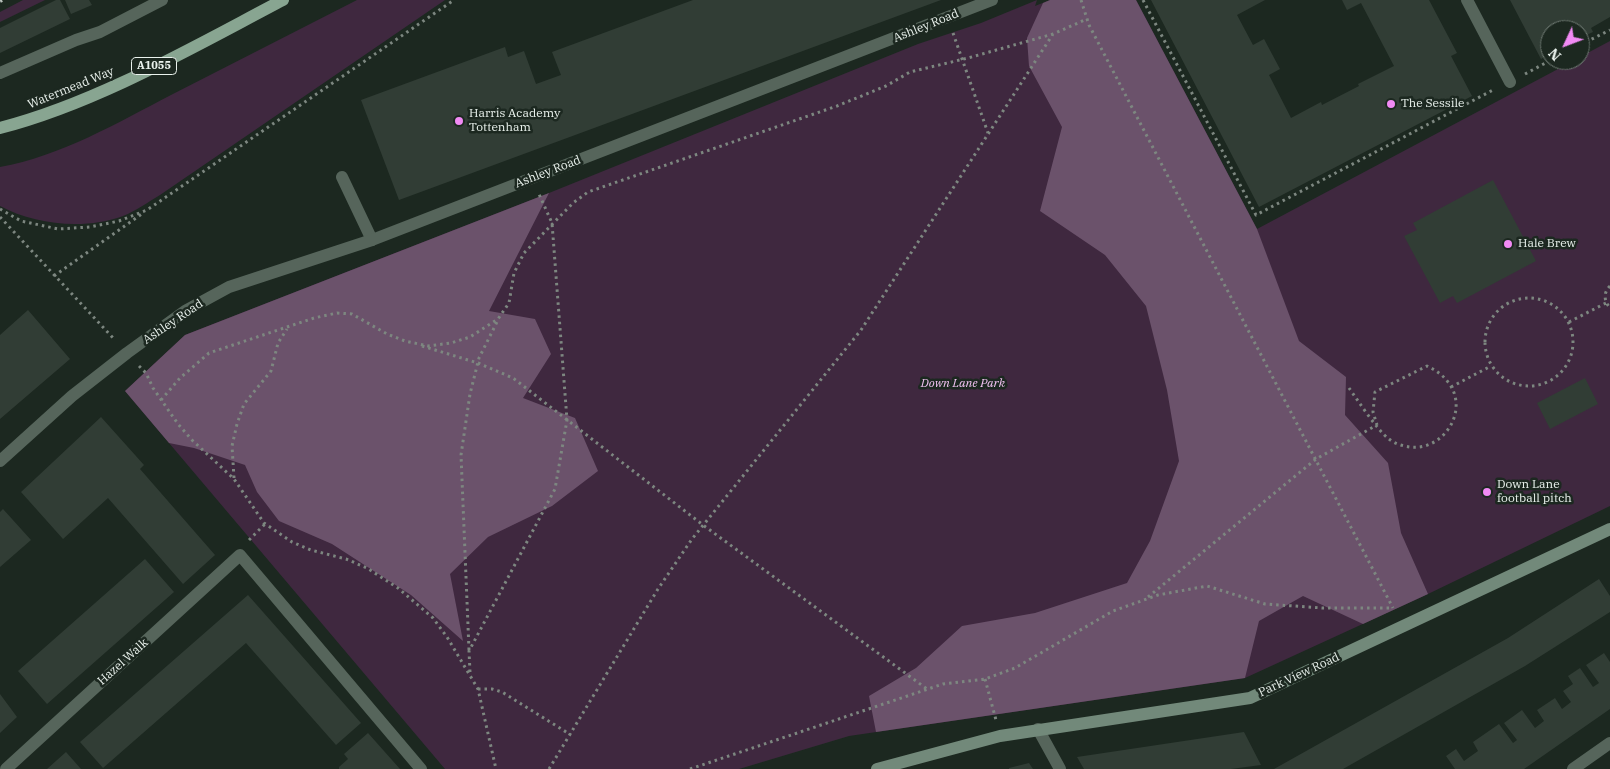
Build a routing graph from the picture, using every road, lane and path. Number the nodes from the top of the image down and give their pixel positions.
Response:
1 (162, 0) edge
2 (283, 0) edge
3 (454, 0) edge
4 (992, 0) edge
5 (1081, 0) edge
6 (1143, 0) edge
7 (1467, 0) edge
8 (1087, 19) junction
9 (951, 28) dead end
10 (1610, 30) edge
11 (1053, 34) junction
12 (1590, 40) edge
13 (962, 59) junction
14 (1540, 66) edge
15 (0, 73) edge
16 (1510, 82) junction
17 (0, 128) edge
18 (988, 133) junction
19 (342, 176) dead end
20 (536, 187) dead end
21 (0, 209) edge
22 (148, 210) junction
23 (0, 217) edge
24 (552, 223) junction
25 (372, 240) junction
26 (54, 276) junction
27 (1610, 286) edge
28 (1606, 303) junction
29 (1610, 308) edge
30 (498, 319) junction
31 (1569, 322) junction
32 (287, 328) junction
33 (107, 331) dead end
34 (405, 341) junction
35 (478, 363) junction
36 (1491, 366) junction
37 (142, 369) dead end
38 (1451, 387) junction
39 (1349, 388) dead end
40 (162, 400) junction
41 (566, 420) junction
42 (1377, 424) junction
43 (1316, 459) junction
44 (0, 461) edge
45 (234, 479) junction
46 (265, 524) junction
47 (703, 525) junction
48 (1610, 529) edge
49 (250, 539) dead end
50 (1146, 599) junction
51 (1393, 608) junction
52 (1403, 626) junction
53 (469, 651) junction
54 (470, 674) junction
55 (985, 679) junction
56 (478, 689) junction
57 (928, 689) junction
58 (1038, 729) junction
59 (571, 735) junction
60 (1000, 736) junction
61 (1610, 743) edge
62 (6, 769) edge
63 (421, 769) edge
64 (496, 769) edge
65 (549, 769) edge
66 (690, 769) edge
67 (877, 769) edge
68 (1060, 769) edge
69 (1572, 769) edge

1 - 15 street
2 - 17 main road, Watermead Way / A1055
3 - 22 path
4 - 25 street, Ashley Road
5 - 8 path
6 - 16 path
7 - 16 street
8 - 11 path
8 - 43 path
9 - 13 path
10 - 12 path
11 - 13 path
11 - 18 path
13 - 18 path
13 - 24 path
14 - 16 path
18 - 47 path
19 - 25 street
20 - 24 path
21 - 22 path
22 - 26 path
23 - 26 path
24 - 30 path
24 - 41 path
25 - 44 street, Ashley Road
26 - 33 path
27 - 28 path
28 - 29 path
28 - 31 path
30 - 34 path
30 - 35 path
31 - 36 path
31 - 36 path
32 - 34 path
32 - 40 path
32 - 45 path
34 - 35 path
35 - 41 path
35 - 53 path
36 - 38 path
37 - 40 path
38 - 42 path
38 - 42 path
39 - 42 path
40 - 45 path
41 - 47 path
41 - 53 path
42 - 43 path
43 - 50 path
43 - 51 path
45 - 46 path
46 - 49 path
46 - 54 path
47 - 57 path
47 - 59 path
48 - 52 street, Park View Road
50 - 51 path
50 - 55 path
51 - 52 path
52 - 58 street, Park View Road
53 - 54 path
54 - 56 path
55 - 57 path
55 - 60 path
56 - 59 path
56 - 64 path
57 - 66 path
58 - 60 street, Park View Road
58 - 68 street
59 - 65 path
60 - 67 street, Park View Road
61 - 69 street
62 - 63 street, Hazel Walk

